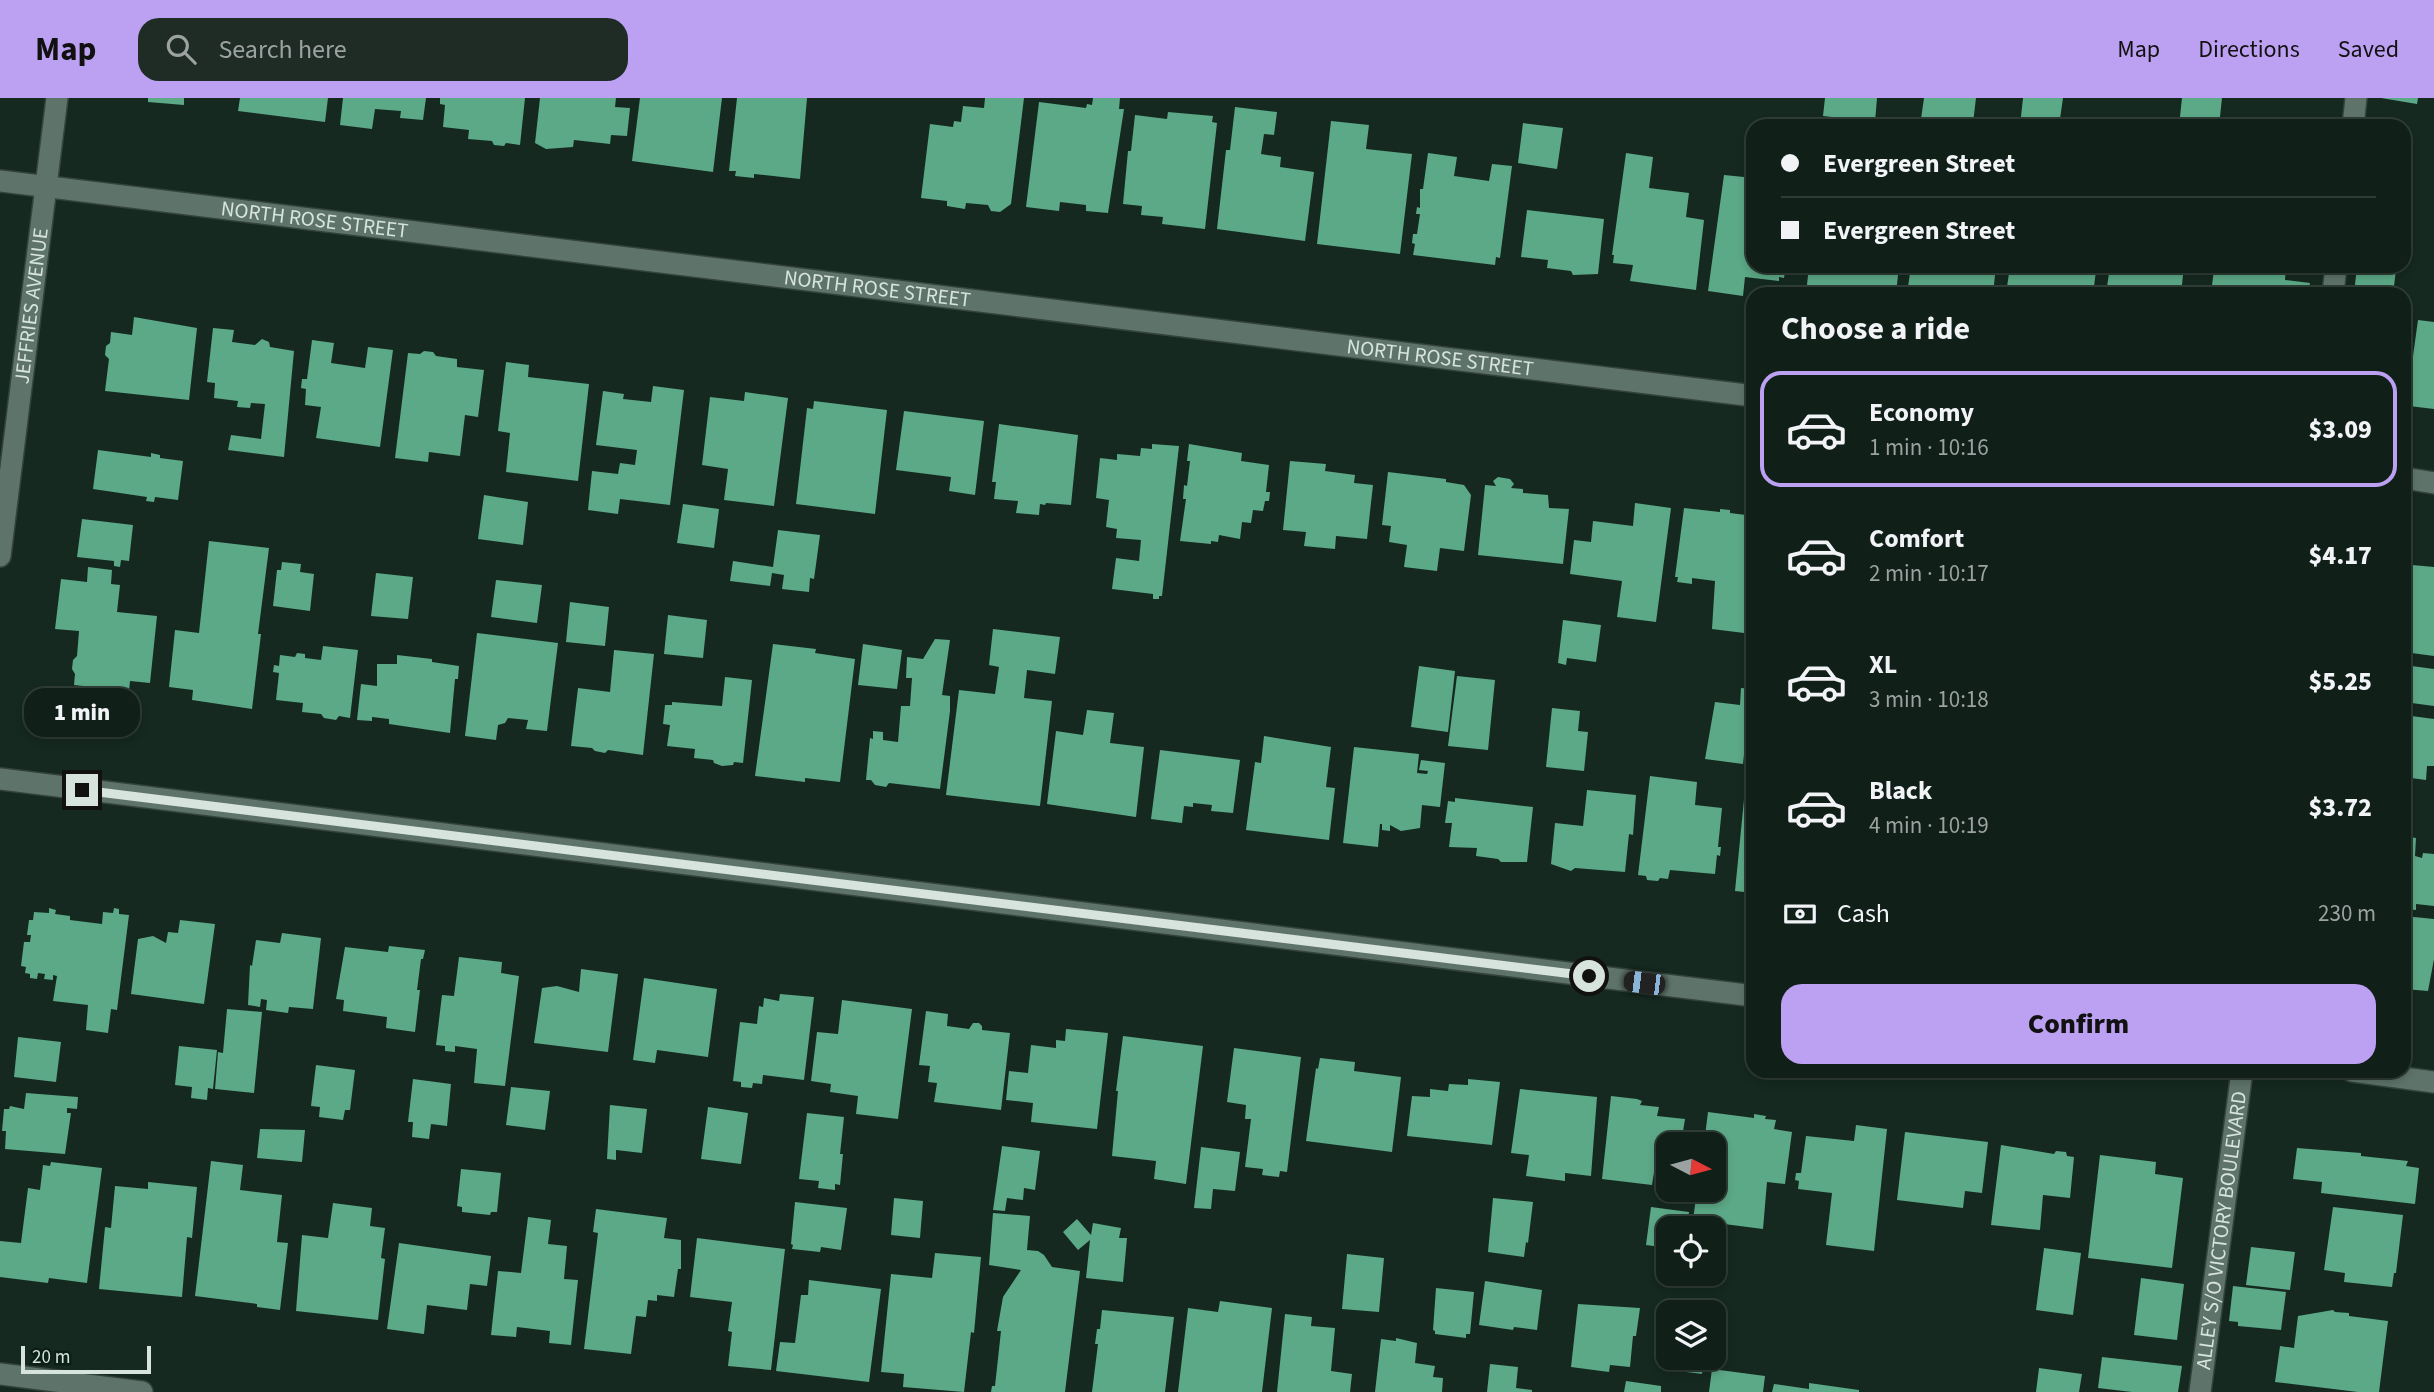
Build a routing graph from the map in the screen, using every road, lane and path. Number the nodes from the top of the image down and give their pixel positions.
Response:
1 (57, 98) edge
2 (2357, 98) edge
3 (2354, 119) edge
4 (0, 181) edge
5 (47, 186) junction
6 (1746, 395) edge
7 (2411, 479) edge
8 (2434, 483) edge
9 (0, 556) edge
10 (0, 779) edge
11 (1746, 995) edge
12 (2241, 1078) edge
13 (2404, 1078) edge
14 (2434, 1082) edge
15 (0, 1374) edge
16 (142, 1392) edge
17 (2200, 1392) edge

1 - 5 street, JEFFRIES AVENUE
2 - 3 street
4 - 5 street, NORTH ROSE STREET
5 - 6 street, NORTH ROSE STREET
5 - 9 street, JEFFRIES AVENUE
7 - 8 street
10 - 11 street
12 - 17 street, ALLEY S/O VICTORY BOULEVARD
13 - 14 street
15 - 16 street

